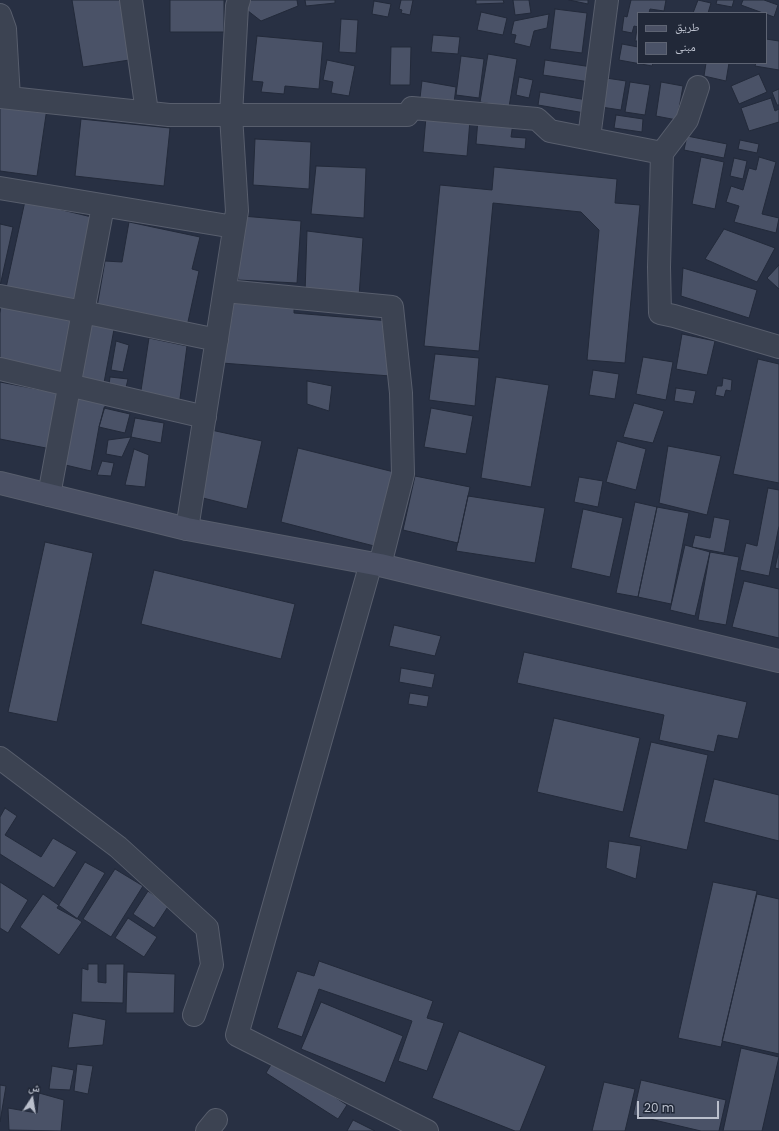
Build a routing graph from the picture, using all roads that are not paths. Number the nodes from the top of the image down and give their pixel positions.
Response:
1 (131, 0) edge
2 (239, 0) edge
3 (607, 0) edge
4 (0, 15) edge
5 (698, 87) dead end
6 (4, 97) edge
7 (148, 112) junction
8 (231, 115) junction
9 (589, 138) junction
10 (662, 153) junction
11 (0, 188) edge
12 (103, 206) junction
13 (234, 227) junction
14 (225, 291) junction
15 (0, 296) edge
16 (83, 312) junction
17 (217, 340) junction
18 (779, 347) edge
19 (0, 369) edge
20 (69, 386) junction
21 (205, 417) junction
22 (0, 483) edge
23 (49, 495) junction
24 (187, 529) junction
25 (376, 564) junction
26 (779, 661) edge
27 (0, 758) edge
28 (194, 1015) dead end
29 (428, 1131) edge

1 - 7 street
2 - 8 street
3 - 9 street
4 - 6 street
5 - 10 street
6 - 7 street
7 - 8 street
8 - 9 street
8 - 13 street
9 - 10 street
10 - 18 street
11 - 12 street
12 - 13 street
12 - 16 street
13 - 14 street
14 - 17 street
14 - 25 street
15 - 16 street
16 - 17 street
16 - 20 street
17 - 21 street
19 - 20 street
20 - 21 street
20 - 23 street
21 - 24 street
22 - 23 street
23 - 24 street
24 - 25 street
25 - 26 street
25 - 29 street
27 - 28 street

